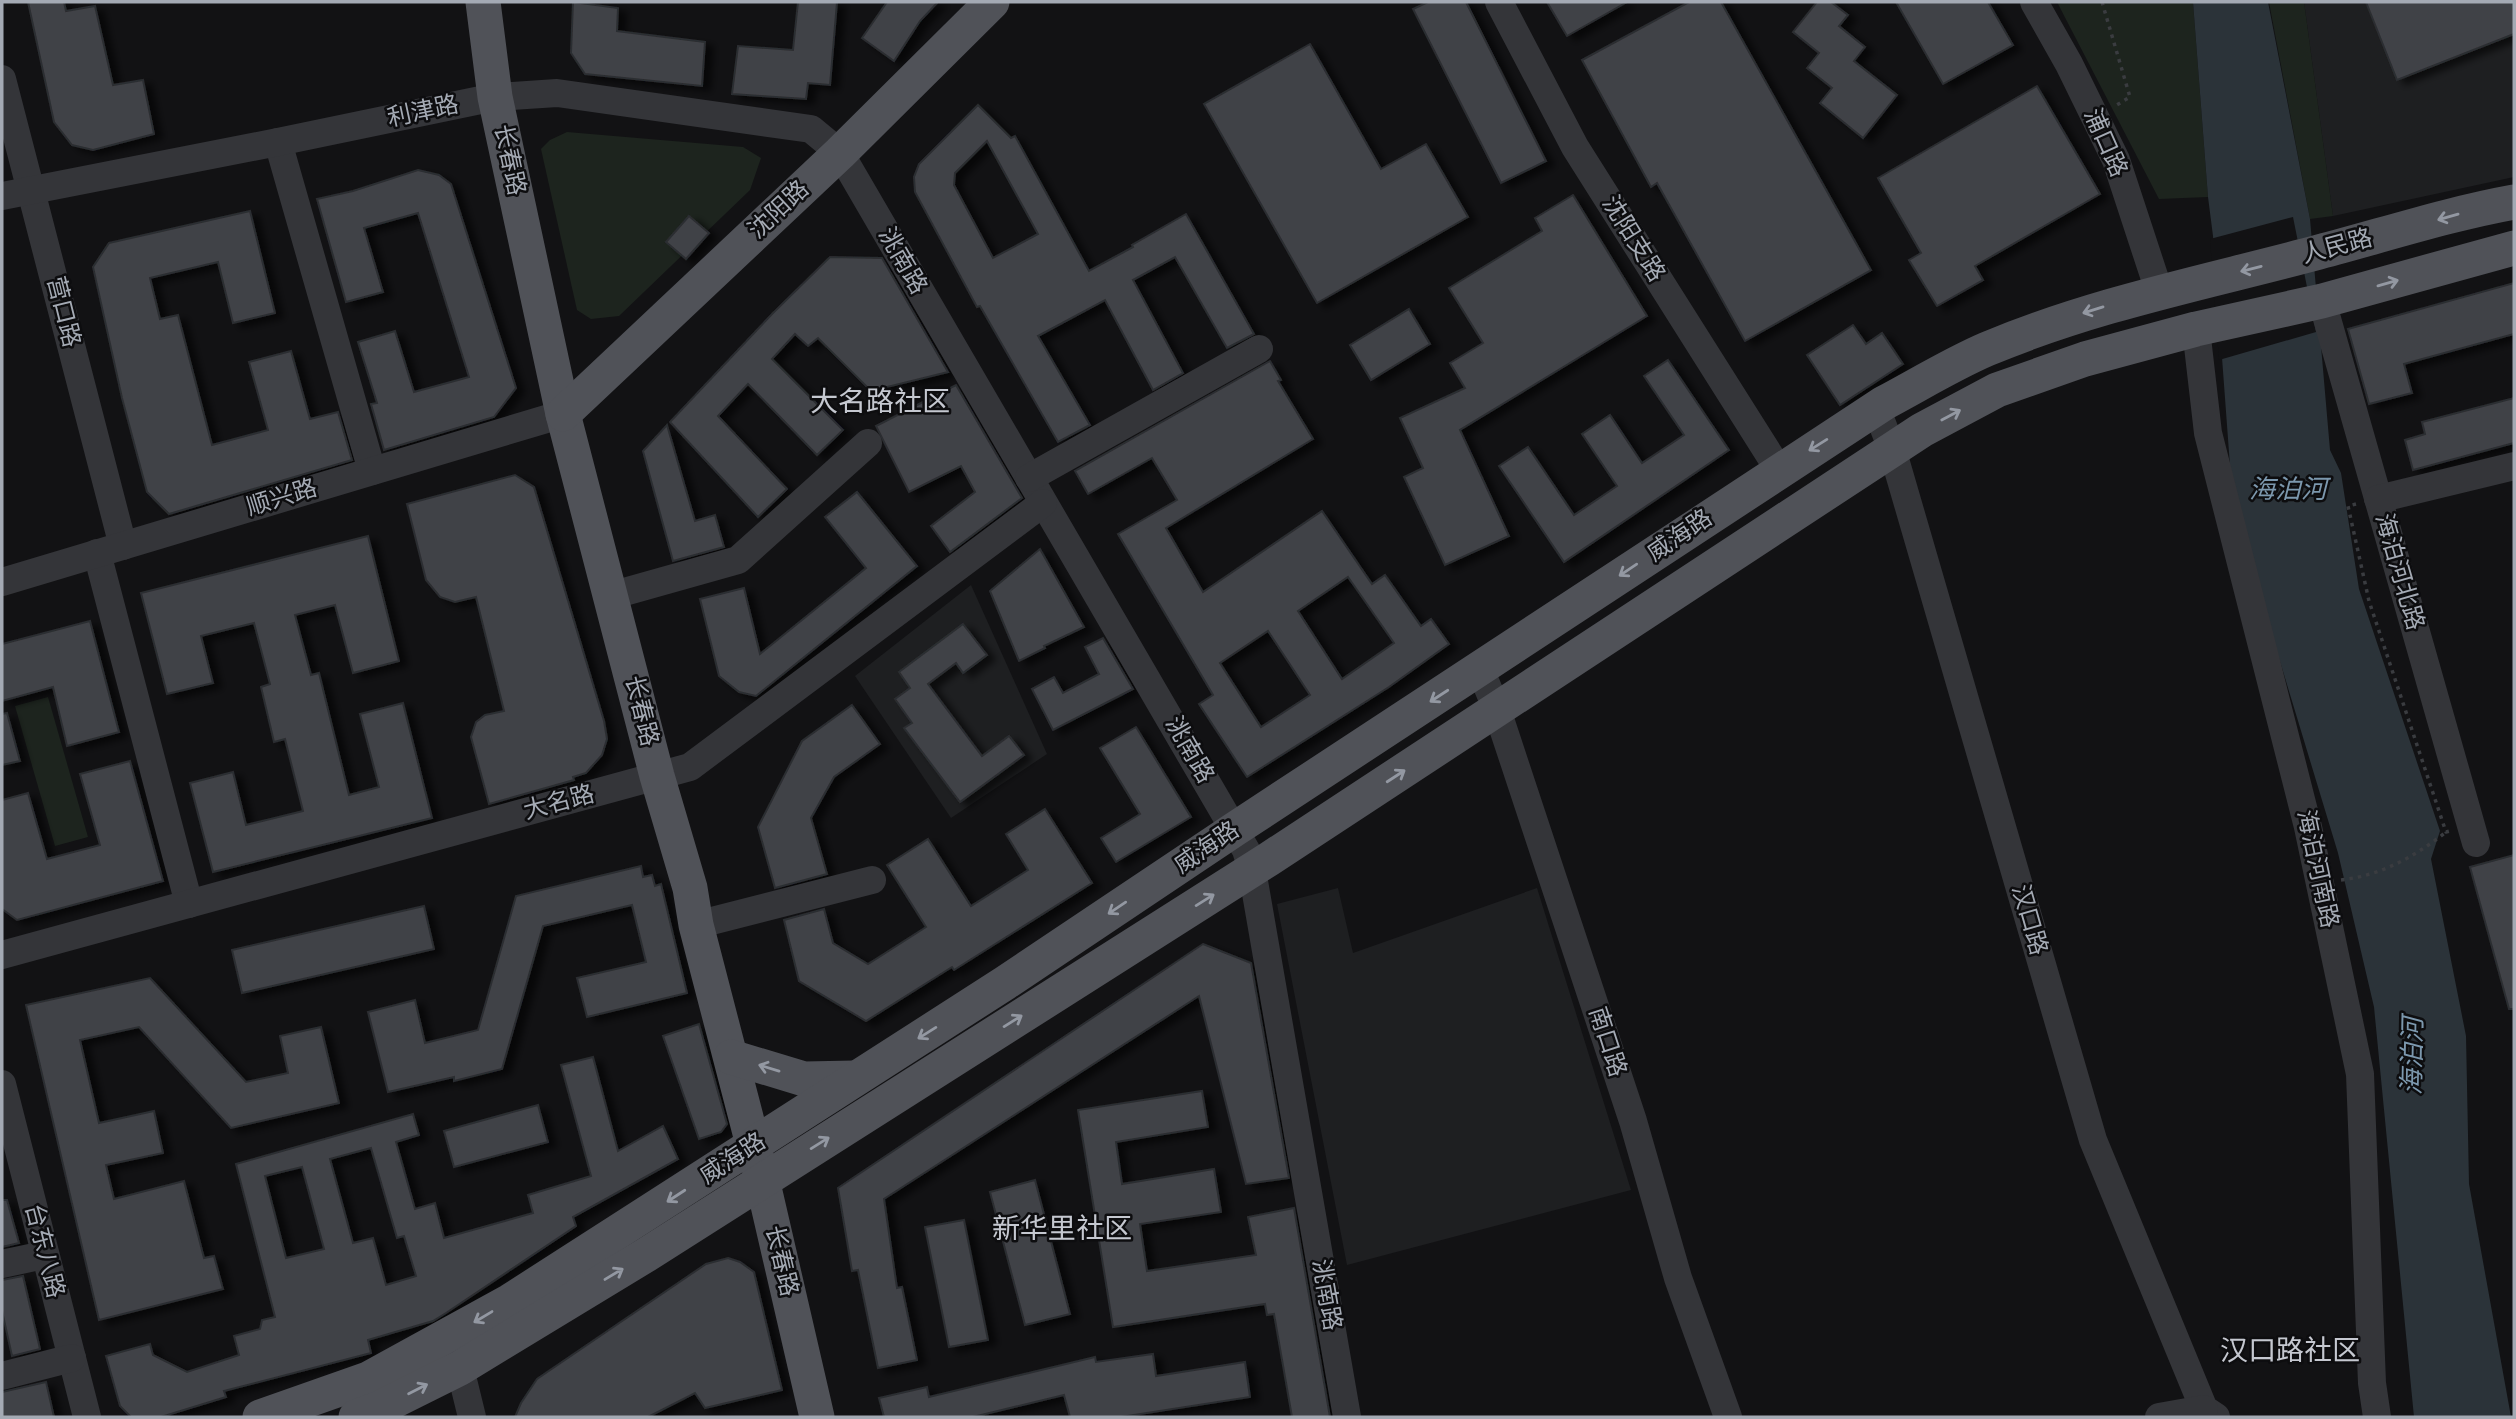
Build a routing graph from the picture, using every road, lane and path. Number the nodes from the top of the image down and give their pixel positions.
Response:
1 (483, 2) edge
2 (992, 2) edge
3 (1499, 2) edge
4 (2034, 2) edge
5 (2102, 2) edge
6 (2, 79) edge
7 (495, 96) junction
8 (2094, 117) junction
9 (278, 142) junction
10 (840, 153) junction
11 (31, 190) junction
12 (2, 196) edge
13 (2514, 202) edge
14 (2514, 248) edge
15 (2159, 291) junction
16 (2322, 301) junction
17 (2196, 329) junction
18 (1259, 349) dead end
19 (1876, 408) junction
20 (563, 414) junction
21 (868, 443) dead end
22 (1892, 449) junction
23 (2514, 466) edge
24 (1779, 470) junction
25 (372, 471) junction
26 (1029, 478) junction
27 (2378, 499) junction
28 (1044, 503) junction
29 (110, 550) junction
30 (2, 582) edge
31 (610, 596) junction
32 (1480, 669) junction
33 (1497, 709) junction
34 (657, 776) junction
35 (1235, 829) junction
36 (2464, 834) junction
37 (1252, 870) junction
38 (872, 880) dead end
39 (2337, 880) dead end
40 (189, 904) junction
41 (696, 925) junction
42 (2, 955) edge
43 (731, 1057) junction
44 (855, 1078) junction
45 (2, 1084) edge
46 (2, 1115) edge
47 (754, 1145) junction
48 (12, 1164) edge
49 (762, 1179) junction
50 (40, 1255) junction
51 (2, 1264) edge
52 (67, 1360) junction
53 (460, 1368) junction
54 (2, 1376) edge
55 (2210, 1413) edge
56 (77, 1417) edge
57 (87, 1417) edge
58 (260, 1417) edge
59 (356, 1417) edge
60 (472, 1417) edge
61 (817, 1417) edge
62 (1347, 1417) edge
63 (1728, 1417) edge
64 (2159, 1417) edge
65 (2377, 1417) edge

1 - 7 main road, 长春路
2 - 10 main road, 沈阳路
3 - 24 street, 沈阳支路
4 - 8 street, 浦口路
5 - 8 path
6 - 11 street, 营口路
7 - 9 street, 利津路
7 - 10 street, 利津路
7 - 20 main road, 长春路
8 - 15 street, 浦口路
9 - 11 street, 利津路
9 - 25 street
10 - 20 main road, 沈阳路
10 - 26 street, 洮南路
11 - 12 street, 利津路
11 - 29 street, 营口路
13 -> 15 main road, 人民路
16 -> 14 main road, 人民路
15 -> 19 main road, 威海路
16 - 17 main road, 人民路
16 - 27 street, 海泊河北路
22 -> 17 main road, 威海路
17 - 65 street, 海泊河南路
18 - 26 street
19 - 22 street, 汉口路
19 -> 24 main road, 威海路
20 - 25 street, 顺兴路
20 - 31 main road, 长春路
21 - 31 street
22 - 33 main road, 威海路
22 - 55 street, 汉口路
23 - 27 street
24 -> 32 main road, 威海路
25 - 29 street, 顺兴路
26 - 28 street, 洮南路
27 - 36 street, 海泊河北路
27 - 36 path
28 - 34 street, 大名路
28 - 35 street, 洮南路
29 - 30 street, 顺兴路
29 - 40 street, 营口路
31 - 34 main road, 长春路
32 - 33 street, 南口路
32 -> 35 main road, 威海路
37 -> 33 main road, 威海路
33 - 63 street, 南口路
34 - 40 street, 大名路
34 - 41 main road, 长春路
35 - 37 street, 洮南路
35 -> 44 main road, 威海路
36 - 39 path
49 -> 37 main road, 威海路
37 - 62 street, 洮南路
38 - 41 street
40 - 42 street, 大名路
41 - 43 main road, 长春路
44 -> 43 main road
43 - 47 main road, 长春路
44 - 47 main road, 威海路
45 - 48 street, 台东八路
46 - 48 street, 台东八路
47 - 49 main road, 长春路
47 -> 58 main road, 威海路
48 - 50 street, 台东八路
53 -> 49 main road, 威海路
49 - 61 main road, 长春路
50 - 51 street
50 - 52 street, 台东八路
52 - 54 street
52 - 56 street, 台东八路
52 - 57 street, 台东八路
59 -> 53 main road, 威海路
53 - 60 street
55 - 64 street

